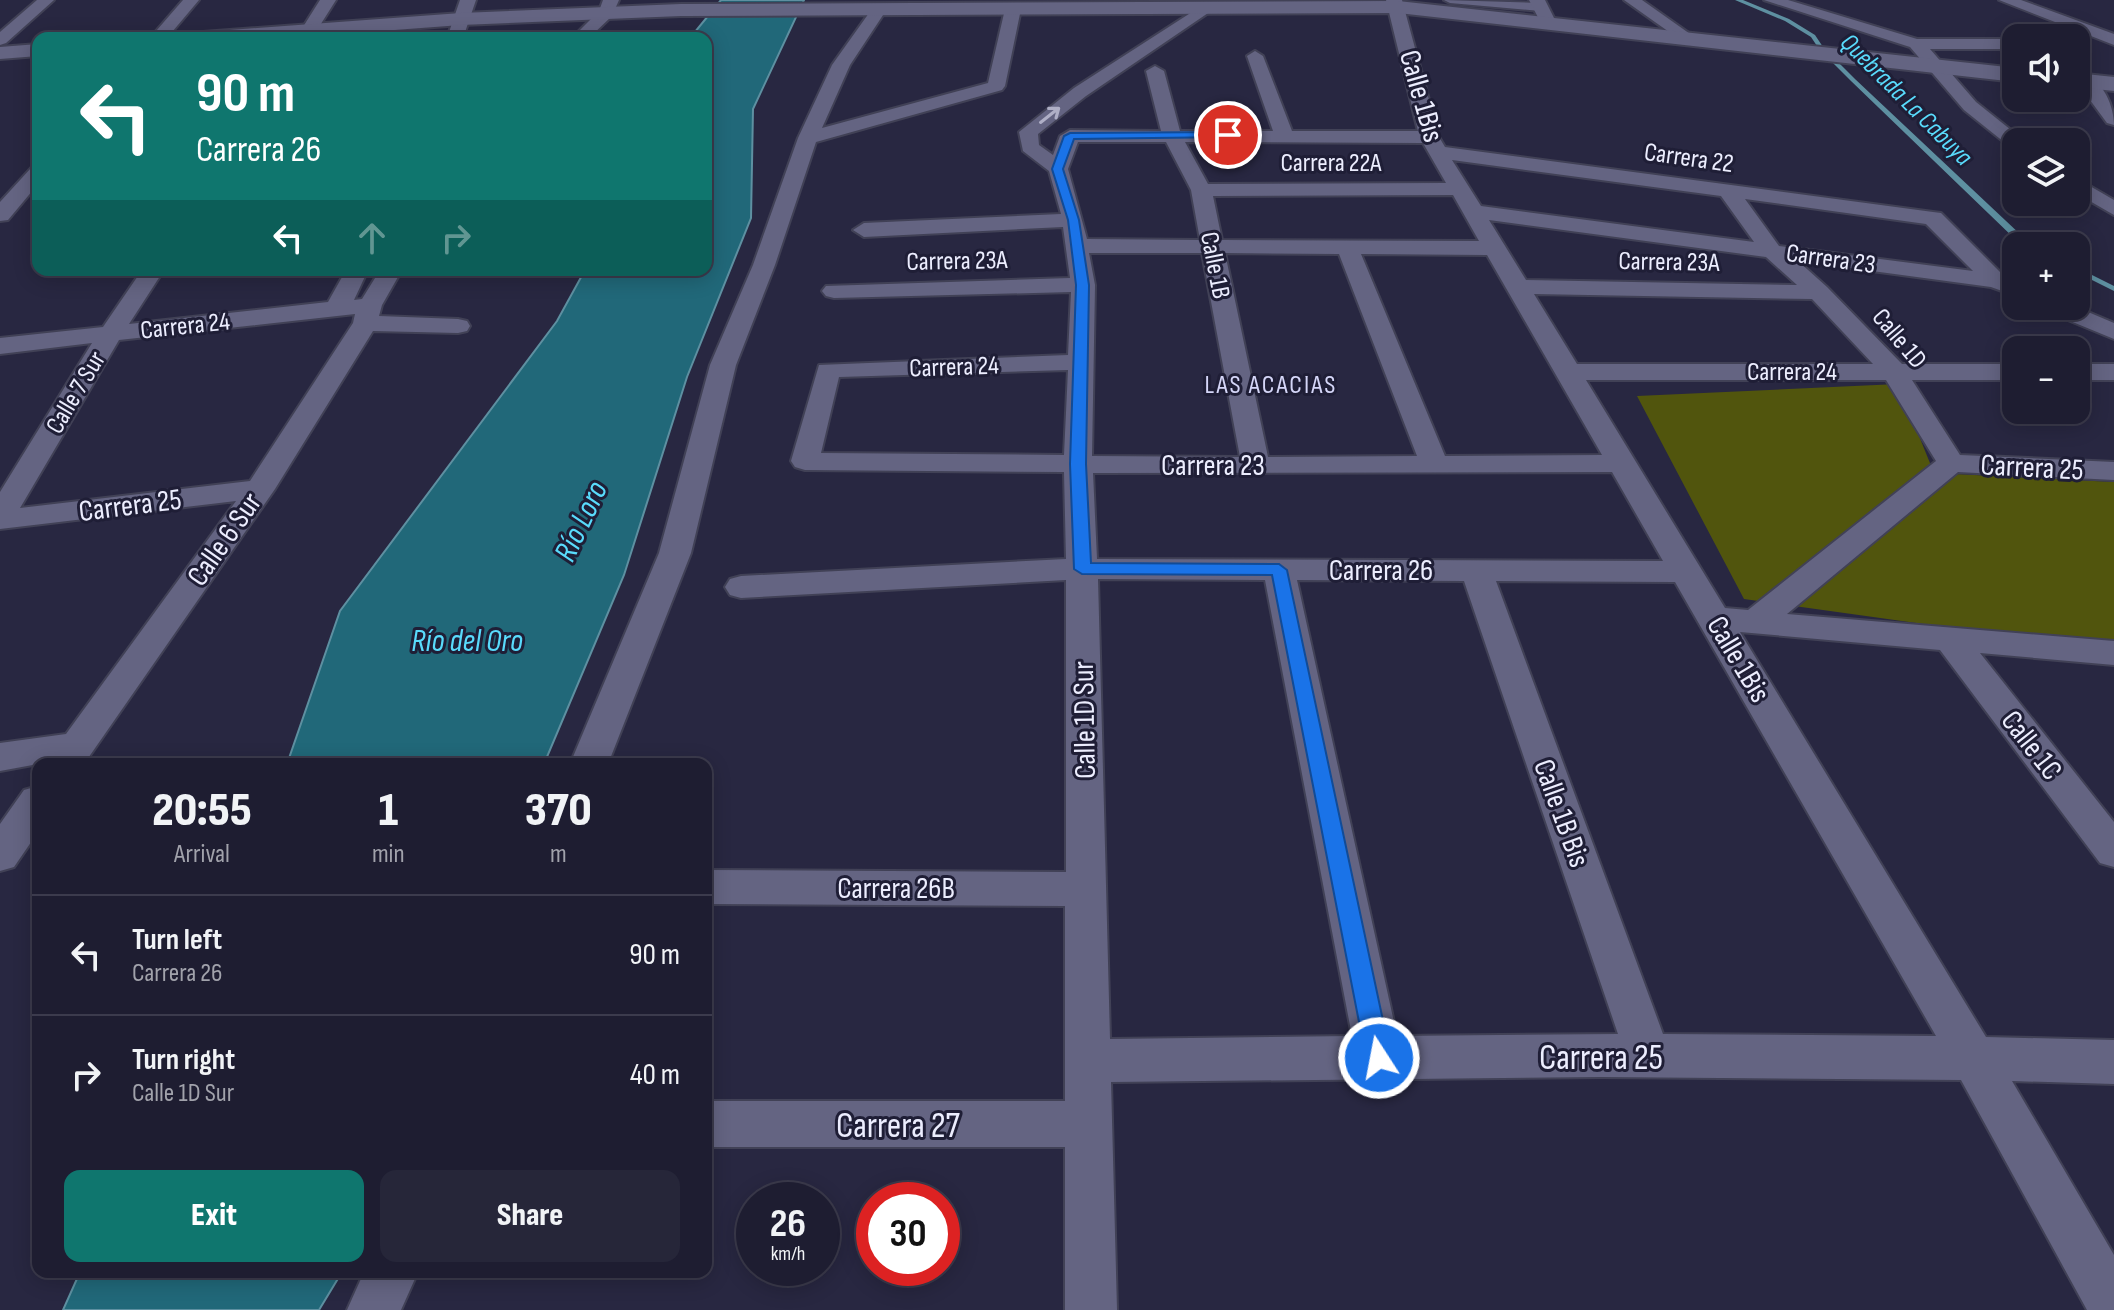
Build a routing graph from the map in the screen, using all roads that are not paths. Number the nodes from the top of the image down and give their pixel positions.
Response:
1 (46, 0) edge
2 (191, 0) edge
3 (328, 0) edge
4 (1450, 0) edge
5 (1632, 0) edge
6 (1772, 0) edge
7 (2007, 0) edge
8 (1396, 3) edge
9 (1155, 5) edge
10 (609, 6) edge
11 (1206, 8) junction
12 (879, 9) junction
13 (1013, 9) junction
14 (1542, 10) edge
15 (461, 19) edge
16 (163, 32) edge
17 (307, 32) edge
18 (327, 32) edge
19 (585, 32) edge
20 (2113, 39) edge
21 (0, 40) edge
22 (2090, 40) edge
23 (1692, 41) junction
24 (1916, 44) junction
25 (2002, 44) edge
26 (32, 50) edge
27 (0, 53) edge
28 (1255, 56) dead end
29 (1940, 68) junction
30 (1155, 71) dead end
31 (2002, 74) edge
32 (2090, 82) edge
33 (2114, 84) edge
34 (2090, 92) edge
35 (2114, 119) edge
36 (2002, 131) edge
37 (1172, 135) junction
38 (1284, 135) junction
39 (808, 138) junction
40 (1433, 145) junction
41 (1064, 153) junction
42 (32, 182) edge
43 (32, 183) edge
44 (0, 190) edge
45 (1201, 190) junction
46 (1728, 191) junction
47 (2090, 193) edge
48 (1468, 200) junction
49 (2114, 209) edge
50 (0, 215) edge
51 (864, 230) dead end
52 (1074, 233) junction
53 (1212, 245) junction
54 (1347, 246) junction
55 (1496, 248) junction
56 (1771, 250) junction
57 (149, 276) edge
58 (354, 276) edge
59 (388, 276) edge
60 (2002, 281) edge
61 (2002, 284) edge
62 (1083, 285) junction
63 (1519, 287) junction
64 (834, 291) dead end
65 (1819, 292) junction
66 (337, 309) junction
67 (367, 314) junction
68 (2086, 320) edge
69 (458, 326) dead end
70 (2114, 332) edge
71 (111, 333) junction
72 (0, 346) edge
73 (1080, 362) junction
74 (1894, 371) junction
75 (1569, 372) junction
76 (2002, 372) edge
77 (2090, 372) edge
78 (2114, 372) edge
79 (805, 461) joint
80 (1622, 463) junction
81 (1951, 463) junction
82 (1078, 464) junction
83 (1434, 464) junction
84 (1256, 466) junction
85 (2114, 471) edge
86 (260, 489) junction
87 (0, 518) edge
88 (1082, 569) junction
89 (1279, 570) junction
90 (1476, 571) junction
91 (1685, 572) junction
92 (741, 587) dead end
93 (1716, 619) junction
94 (1755, 622) junction
95 (1950, 639) junction
96 (2114, 653) edge
97 (71, 755) edge
98 (0, 757) edge
99 (591, 758) edge
100 (32, 810) edge
101 (2114, 851) edge
102 (0, 855) edge
103 (712, 887) edge
104 (1087, 889) junction
105 (1648, 1056) junction
106 (1973, 1057) junction
107 (1379, 1058) junction
108 (1089, 1061) junction
109 (2114, 1062) edge
110 (712, 1124) edge
111 (1089, 1124) junction
112 (389, 1278) edge
113 (2114, 1306) edge
114 (373, 1310) edge
115 (1091, 1310) edge

1 - 21 street
2 - 16 street
3 - 17 street
4 - 14 street
5 - 23 street
6 - 24 street
7 - 20 street
8 - 11 street
8 - 14 street
8 - 40 street, Calle 1Bis
9 - 11 street
9 - 13 street
10 - 12 street
10 - 15 street
10 - 19 street
41 -> 11 street
12 - 13 street
12 - 39 street
13 - 39 street
14 - 23 street
15 - 18 street
20 - 22 street
23 - 29 street
24 - 25 street
24 - 29 street
26 - 27 street
28 - 38 street
29 - 31 street
29 - 36 street
30 - 37 street, Calle 1B
32 - 33 street
34 - 35 street
37 - 38 street, Carrera 22
37 - 41 street, Carrera 22
37 - 45 street, Calle 1B
38 - 40 street, Carrera 22
39 - 99 street
40 - 46 street, Carrera 22
40 - 48 street, Calle 1Bis
41 - 52 street, Calle 1D Sur
42 - 44 street
43 - 50 street
45 - 48 street, Carrera 22A
45 - 53 street, Calle 1B
46 - 56 street, Calle 1D
46 - 60 street, Carrera 22
47 - 49 street
48 - 55 street, Calle 1Bis
48 - 56 street, Carrera 23
51 - 52 street
52 - 53 street
52 - 62 street, Calle 1D Sur
53 - 54 street
53 - 84 street, Calle 1B
54 - 55 street
54 - 83 street
55 - 63 street, Calle 1Bis
56 - 61 street, Carrera 23
56 - 65 street, Calle 1D
57 - 71 street, Calle 7 Sur
58 - 66 street
59 - 67 street, Calle 6 Sur
62 - 64 street, Carrera 23A
62 - 73 street, Calle 1D Sur
63 - 65 street, Carrera 23A
63 - 75 street, Calle 1Bis
65 - 74 street, Calle 1D
66 - 67 street, Carrera 24
66 - 71 street, Carrera 24
67 - 69 street, Carrera 24
67 - 86 street, Calle 6 Sur
68 - 70 street
71 - 72 street, Carrera 24
71 - 87 street, Calle 7 Sur
73 - 79 street, Carrera 24
73 - 82 street, Calle 1D Sur
74 - 75 street, Carrera 24
74 - 76 street, Carrera 24
74 - 81 street, Calle 1D
75 - 80 street, Calle 1Bis
77 - 78 street
79 - 82 street, Carrera 23
80 - 83 street, Carrera 23
80 - 91 street, Calle 1Bis
81 - 85 street, Carrera 25
81 - 94 street
82 - 84 street, Carrera 23
82 - 88 street, Calle 1D Sur
83 - 84 street, Carrera 23
86 - 87 street, Carrera 25
86 - 97 street, Calle 6 Sur
88 - 89 street, Carrera 26
88 - 92 street, Carrera 26
88 - 104 street, Calle 1D Sur
89 - 90 street, Carrera 26
89 - 107 street
90 - 91 street, Carrera 26
90 - 105 street, Calle 1B Bis
91 - 93 street, Calle 1Bis
93 - 94 street
93 - 106 street, Calle 1Bis
94 - 95 street
95 - 96 street
95 - 101 street, Calle 1C
97 - 98 street
100 - 102 street
103 - 104 street, Carrera 26B
104 - 108 street, Calle 1D Sur
105 - 106 street, Carrera 25
105 - 107 street, Carrera 25
106 - 109 street, Carrera 25
106 - 113 street, Calle 1Bis
107 - 108 street, Carrera 25
108 - 111 street, Calle 1D Sur
110 - 111 street, Carrera 27
111 - 115 street, Calle 1D Sur
112 - 114 street

